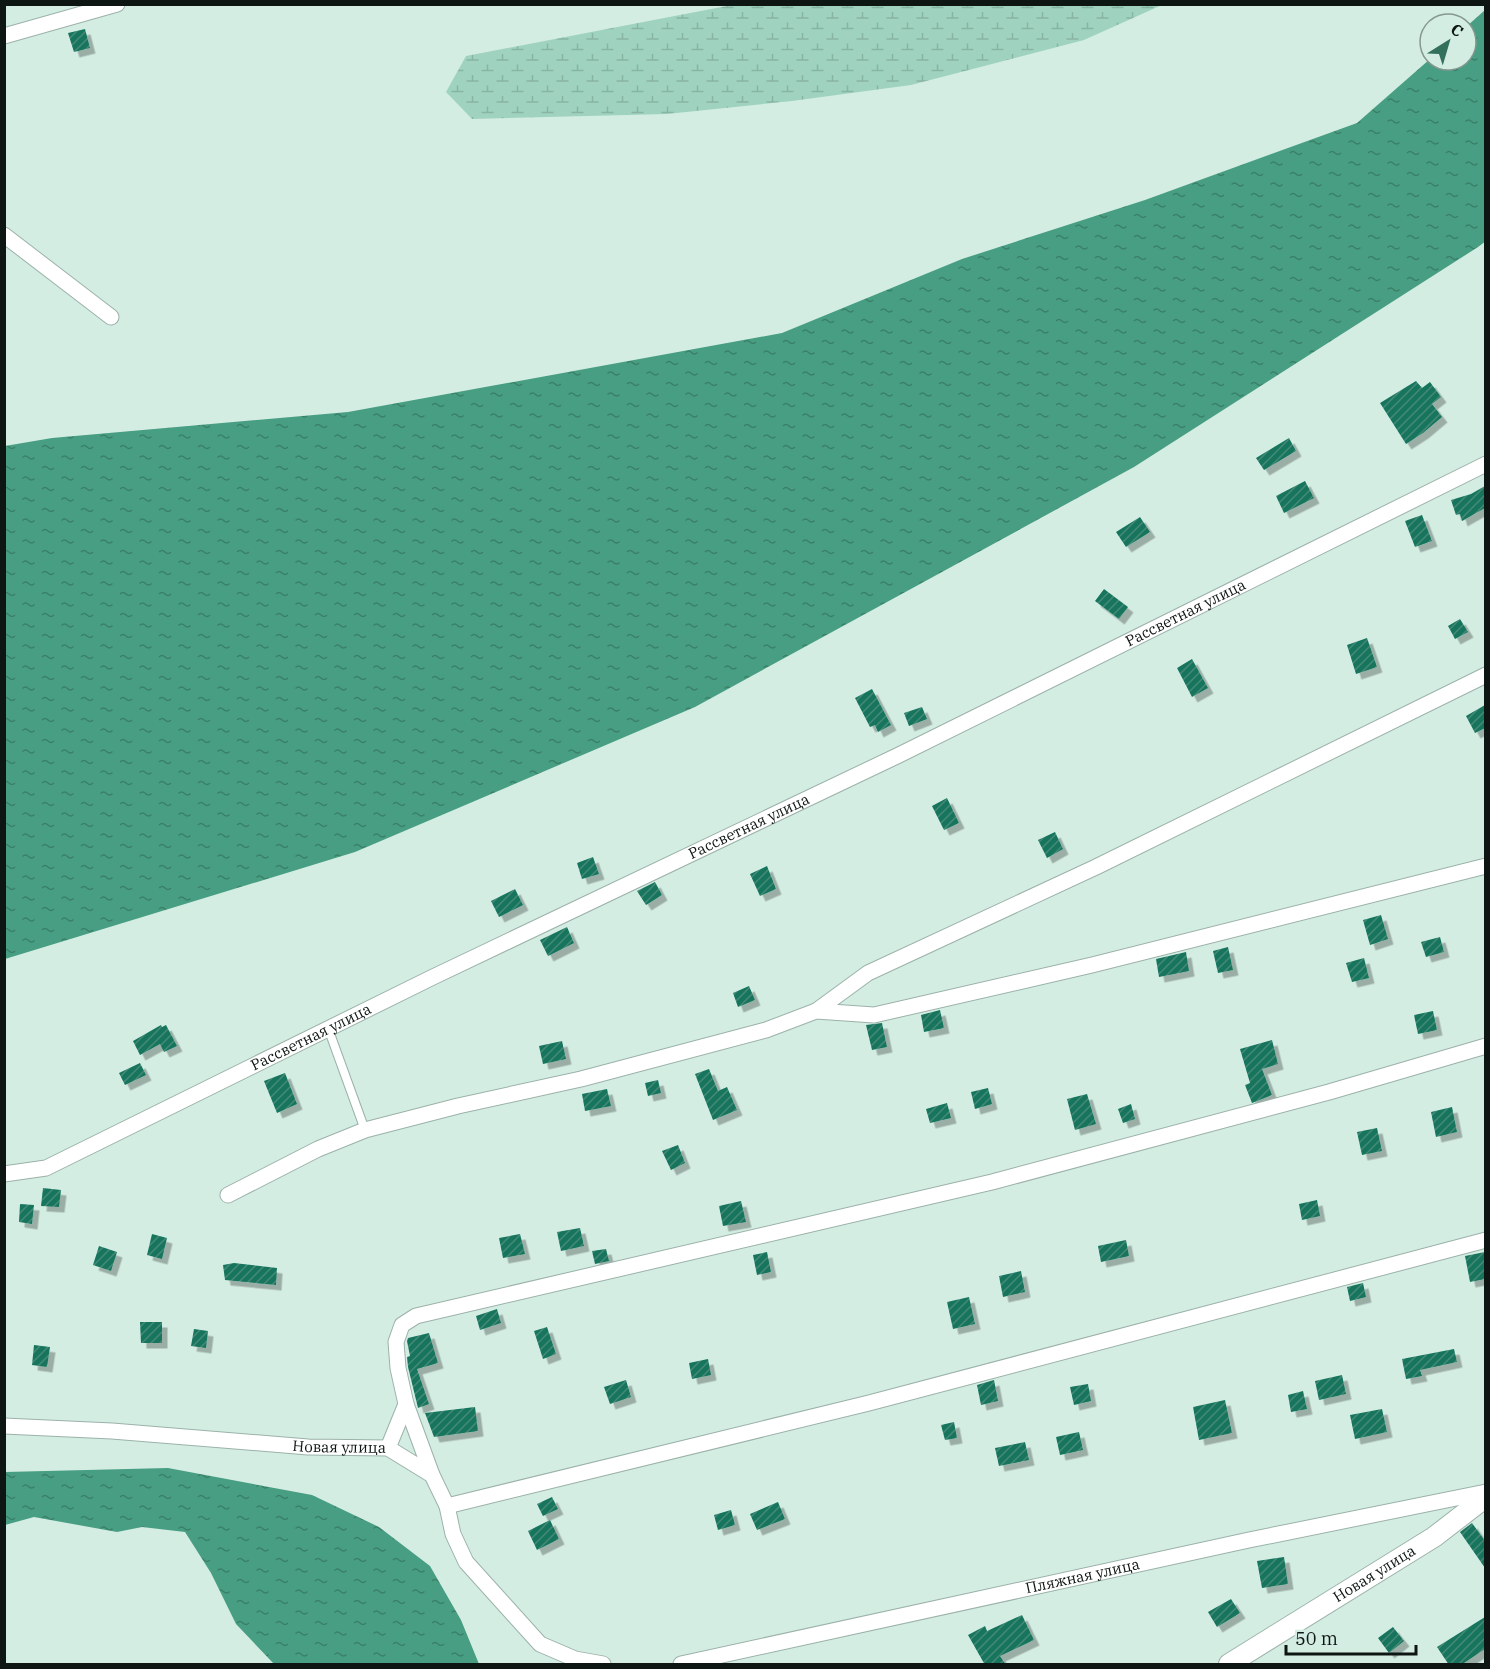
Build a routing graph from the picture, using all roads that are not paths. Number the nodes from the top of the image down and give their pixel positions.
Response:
1 (117, 4) edge
2 (4, 36) edge
3 (4, 235) edge
4 (111, 317) dead end
5 (1485, 464) edge
6 (1485, 675) edge
7 (1485, 866) edge
8 (816, 1011) junction
9 (328, 1028) junction
10 (1485, 1046) edge
11 (365, 1130) junction
12 (4, 1174) edge
13 (228, 1195) dead end
14 (1485, 1240) edge
15 (406, 1404) junction
16 (4, 1426) edge
17 (388, 1448) junction
18 (432, 1475) junction
19 (1485, 1492) edge
20 (1485, 1497) edge
21 (447, 1506) junction
22 (604, 1664) edge
23 (680, 1664) edge
24 (1229, 1665) edge

1 - 2 street
3 - 4 street
5 - 9 street, Рассветная улица
6 - 8 street
7 - 8 street
8 - 11 street
9 - 11 lane
9 - 12 street, Рассветная улица
10 - 15 street
11 - 13 street
14 - 21 street
15 - 17 street
15 - 18 street
16 - 17 street, Новая улица
17 - 18 street, Новая улица
18 - 21 street
19 - 23 street, Пляжная улица
20 - 24 street, Новая улица
21 - 22 street

